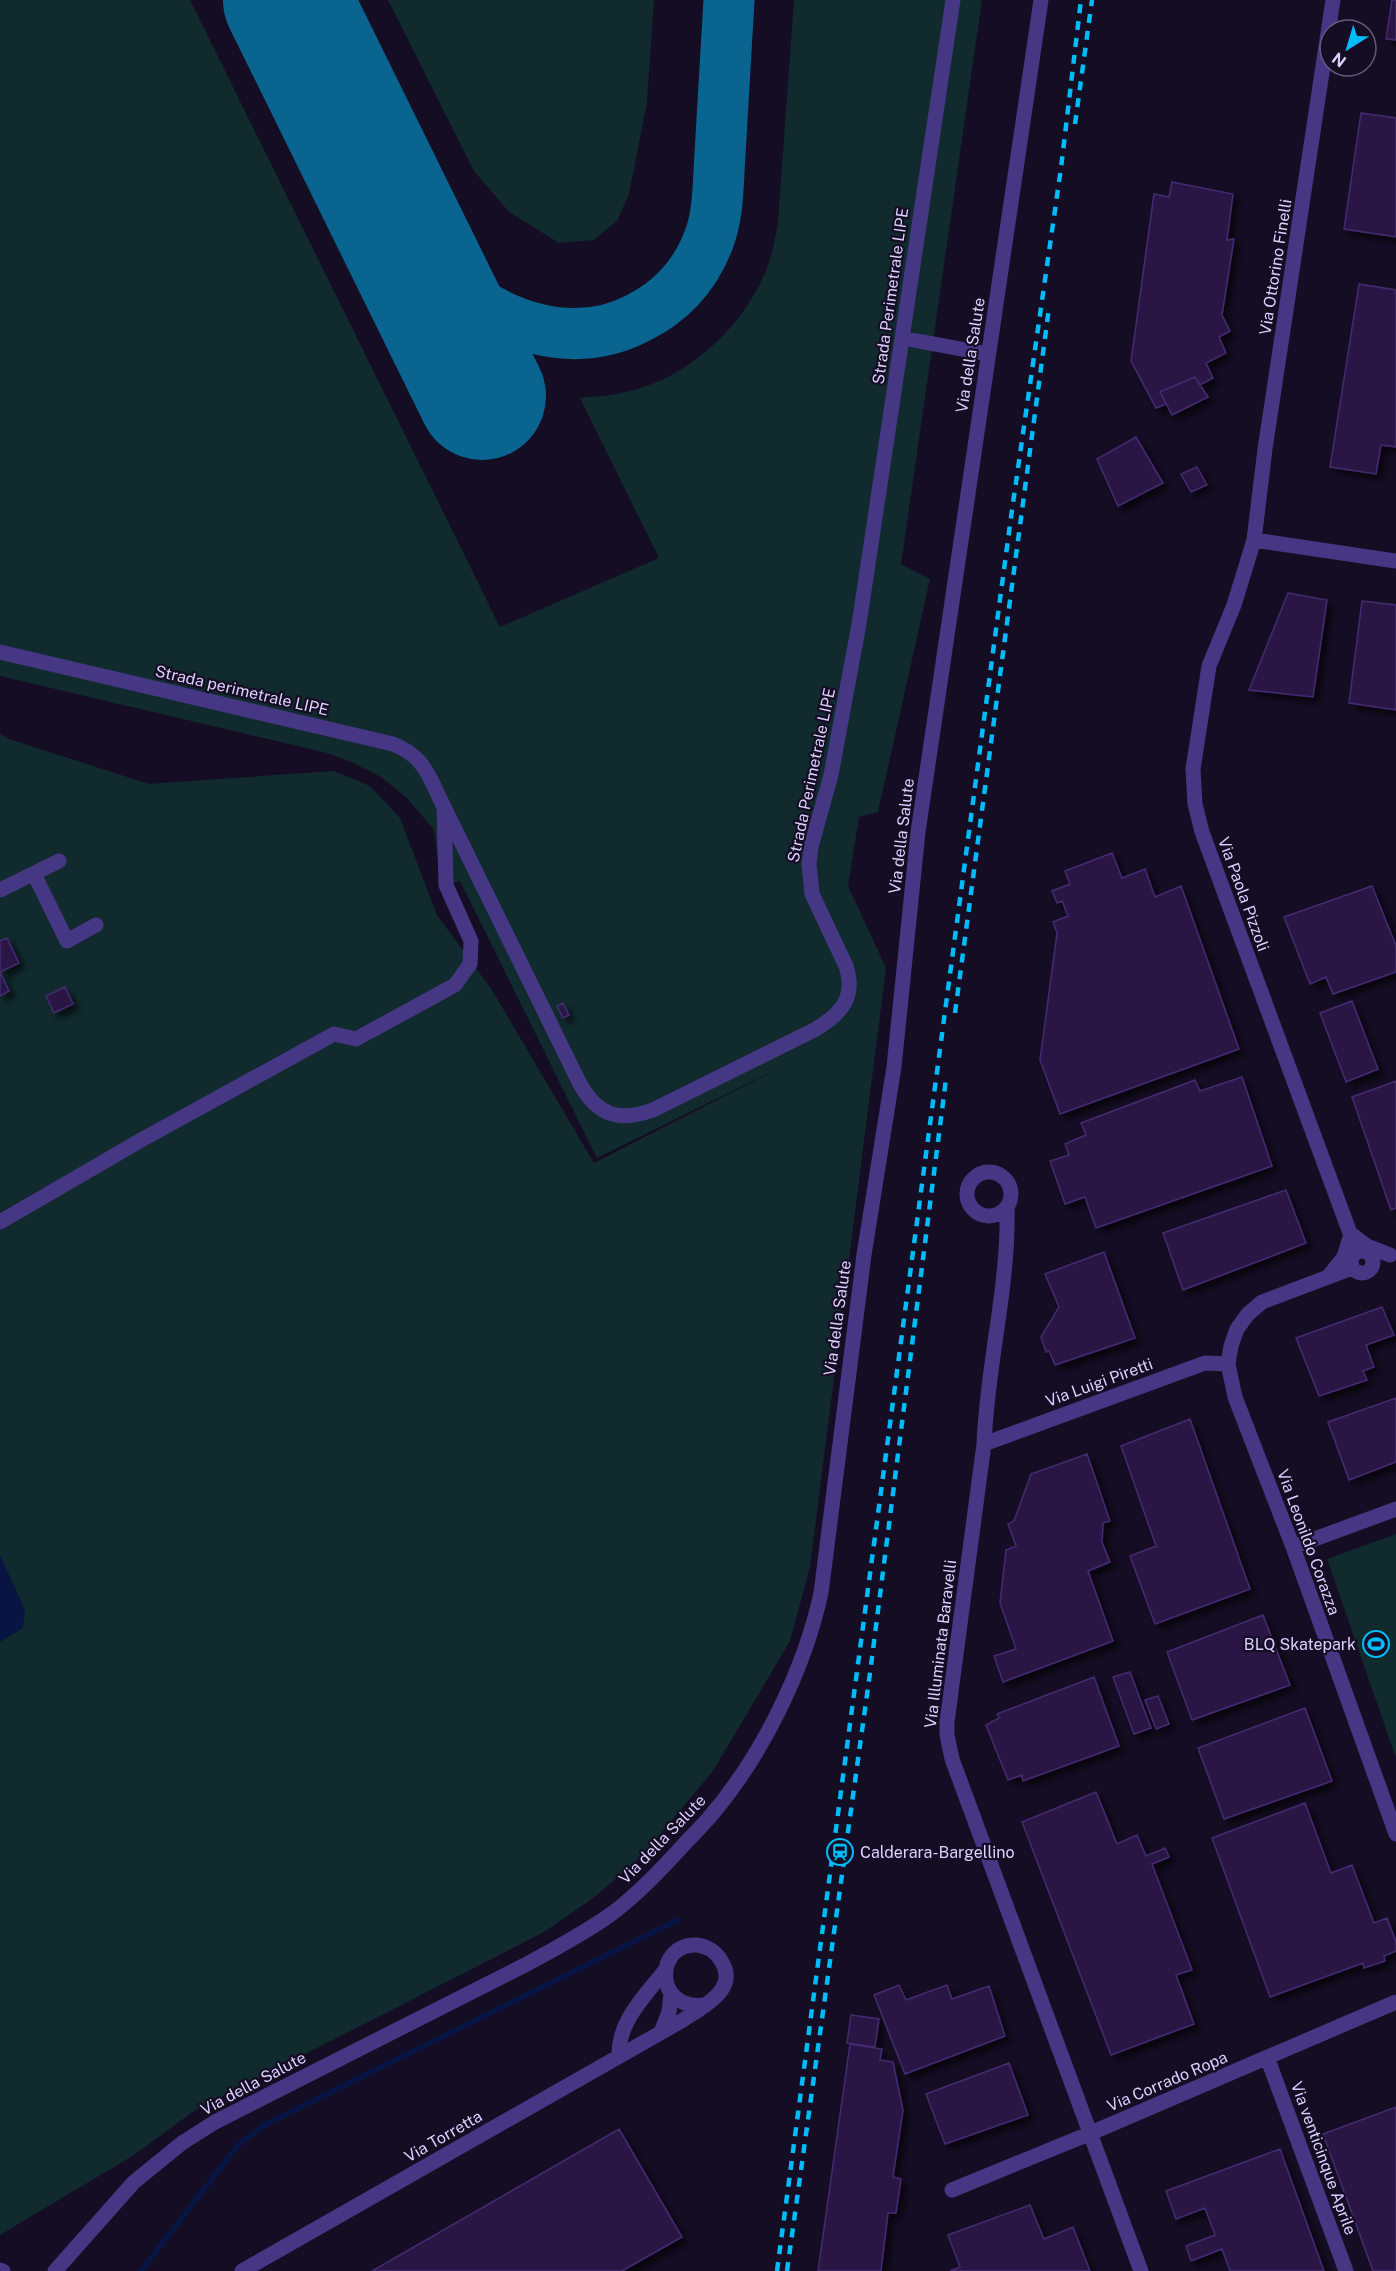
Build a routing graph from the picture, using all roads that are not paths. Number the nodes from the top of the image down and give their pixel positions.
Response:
1 (952, 0) edge
2 (1041, 0) edge
3 (1333, 0) edge
4 (902, 338) junction
5 (988, 354) junction
6 (1254, 540) junction
7 (1396, 561) edge
8 (0, 652) edge
9 (444, 807) junction
10 (59, 861) dead end
11 (34, 874) junction
12 (0, 890) edge
13 (96, 925) dead end
14 (1007, 1208) dead end
15 (0, 1222) edge
16 (1351, 1234) junction
17 (1357, 1252) junction
18 (1393, 1254) edge
19 (1372, 1260) junction
20 (1352, 1268) junction
21 (1326, 1279) junction
22 (1228, 1364) junction
23 (984, 1444) junction
24 (1396, 1509) edge
25 (1293, 1547) junction
26 (1396, 1834) edge
27 (666, 1969) junction
28 (671, 1993) junction
29 (1396, 2002) edge
30 (704, 2005) junction
31 (661, 2032) junction
32 (619, 2055) junction
33 (1267, 2057) junction
34 (1091, 2133) junction
35 (952, 2190) dead end
36 (55, 2271) edge
37 (242, 2271) edge
38 (1141, 2271) edge
39 (1346, 2271) edge

1 - 4 street, Strada Perimetrale LIPE
2 - 5 street, Via della Salute
3 - 6 street, Via Ottorino Finelli
4 - 5 street
4 - 9 street, Strada Perimetrale LIPE
5 - 36 street, Via della Salute
6 - 7 street
6 - 16 street, Via Paola Pizzoli
8 - 9 street, Strada perimetrale LIPE
9 - 15 street
10 - 11 street
11 - 12 street
11 - 13 street
14 - 23 street, Via Illuminata Baravelli
16 - 17 street, Via Paola Pizzoli
16 - 18 street
16 - 21 street
17 - 19 street
17 - 20 street
18 - 19 street
19 - 20 street
20 - 21 street
21 - 22 street, Via Leonildo Corazza
22 - 23 street, Via Luigi Piretti
22 - 25 street, Via Leonildo Corazza
23 - 34 street, Via Illuminata Baravelli
24 - 25 street
25 - 26 street, Via Leonildo Corazza
27 - 28 street
27 - 30 street, Via Torretta
27 - 32 street
28 - 30 street
28 - 31 street
29 - 33 street, Via Corrado Ropa
30 - 31 street, Via Torretta
31 - 32 street, Via Torretta
32 - 37 street, Via Torretta
33 - 34 street, Via Corrado Ropa
33 - 39 street, Via venticinque Aprile
34 - 35 street, Via Corrado Ropa
34 - 38 street

